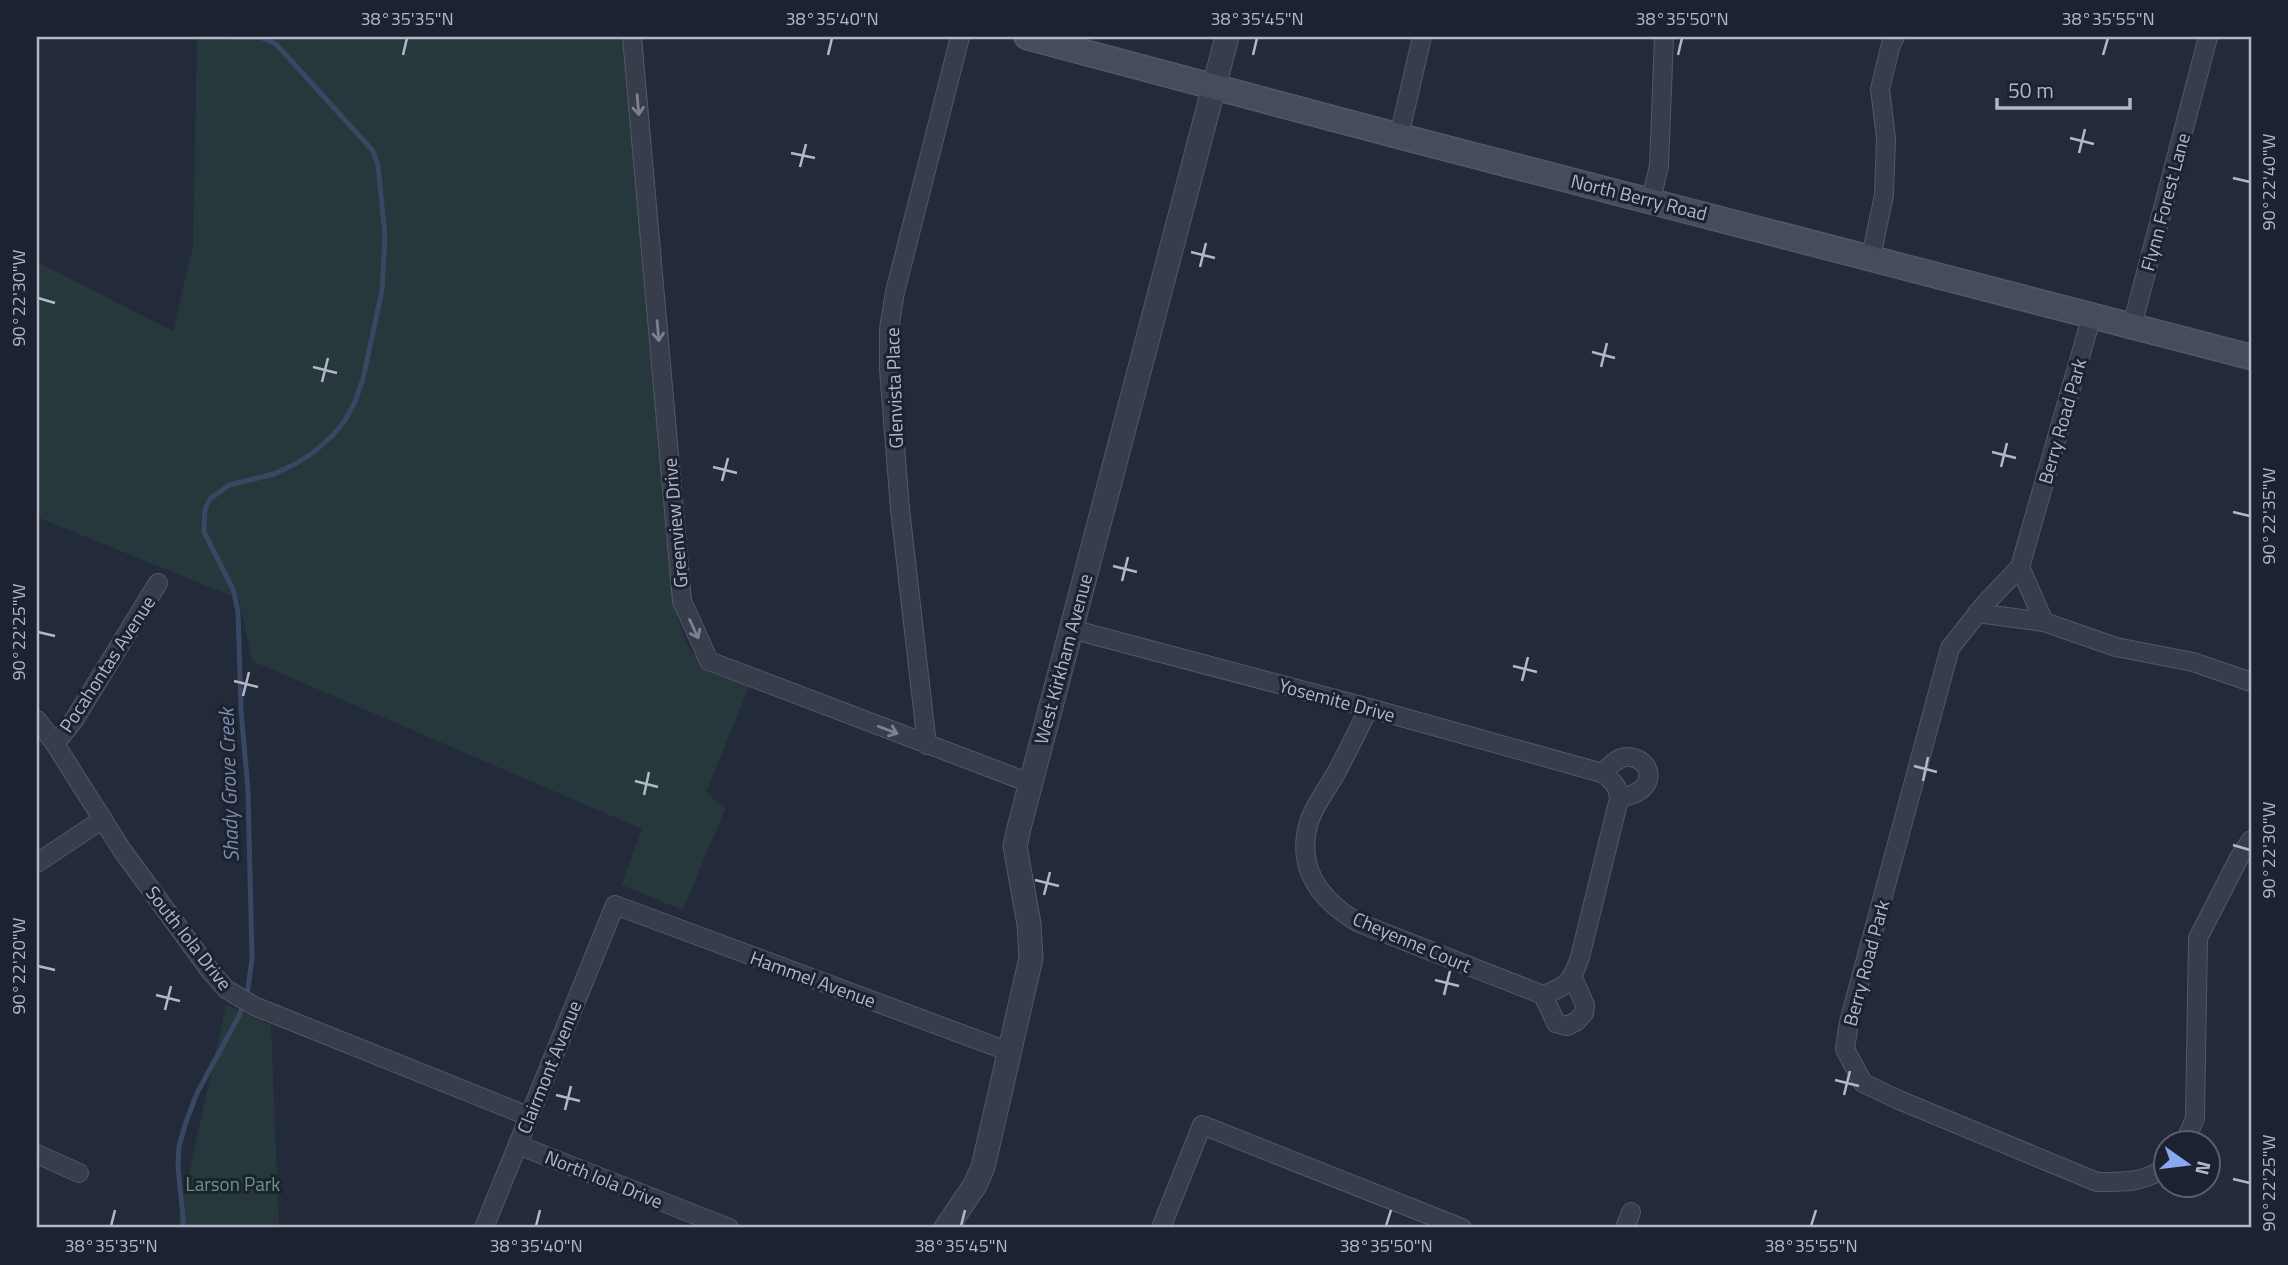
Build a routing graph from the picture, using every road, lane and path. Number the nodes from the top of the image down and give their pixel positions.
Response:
1 (632, 37) edge
2 (960, 37) edge
3 (1027, 37) edge
4 (1227, 37) edge
5 (1422, 37) edge
6 (1664, 37) edge
7 (1895, 37) edge
8 (2208, 37) edge
9 (1213, 87) junction
10 (1399, 136) junction
11 (1651, 200) junction
12 (1871, 257) junction
13 (2092, 315) junction
14 (2132, 326) junction
15 (2251, 357) edge
16 (2020, 566) junction
17 (158, 583) dead end
18 (1977, 613) junction
19 (2044, 622) junction
20 (1070, 629) junction
21 (2251, 681) edge
22 (1369, 708) junction
23 (37, 720) edge
24 (55, 744) junction
25 (927, 745) junction
26 (1607, 777) junction
27 (1030, 783) junction
28 (1619, 799) junction
29 (103, 819) junction
30 (2251, 840) edge
31 (37, 863) edge
32 (615, 905) joint
33 (1573, 978) junction
34 (1543, 995) junction
35 (1010, 1052) junction
36 (528, 1116) junction
37 (2191, 1128) edge
38 (518, 1144) junction
39 (37, 1154) edge
40 (79, 1173) dead end
41 (2152, 1176) edge
42 (484, 1228) edge
43 (729, 1228) edge
44 (946, 1228) edge
45 (1161, 1228) edge
46 (1462, 1228) edge

1 -> 25 street, Greenview Drive
2 - 25 street, Glenvista Place
3 - 9 main road, North Berry Road
4 - 9 street, West Kirkham Avenue
5 - 10 street
6 - 11 street
7 - 12 street
8 - 14 street, Flynn Forest Lane
9 - 10 main road, North Berry Road
9 - 20 street, West Kirkham Avenue
10 - 11 main road, North Berry Road
11 - 12 main road, North Berry Road
12 - 13 main road, North Berry Road
13 - 14 main road, North Berry Road
13 - 16 street, Berry Road Park
14 - 15 main road, North Berry Road
16 - 18 street, Berry Road Park
16 - 19 street
17 - 24 street, Pocahontas Avenue
18 - 19 street
18 - 41 street, Berry Road Park
19 - 21 street
20 - 22 street, Yosemite Drive
20 - 27 street, West Kirkham Avenue
22 - 26 street, Yosemite Drive
22 - 34 street, Cheyenne Court
23 - 24 street, South Iola Drive
24 - 29 street, South Iola Drive
25 - 27 street, Greenview Drive
26 - 28 street
26 - 28 street
27 - 35 street, West Kirkham Avenue
28 - 33 street
29 - 31 street
29 - 36 street, South Iola Drive
30 - 37 street
32 - 35 street, Hammel Avenue
32 - 36 street, Clairmont Avenue
33 - 34 street
33 - 34 street
35 - 44 street, West Kirkham Avenue
36 - 38 street, Clairmont Avenue
38 - 42 street, Clairmont Avenue
38 - 43 street, North Iola Drive
39 - 40 street
45 - 46 street

